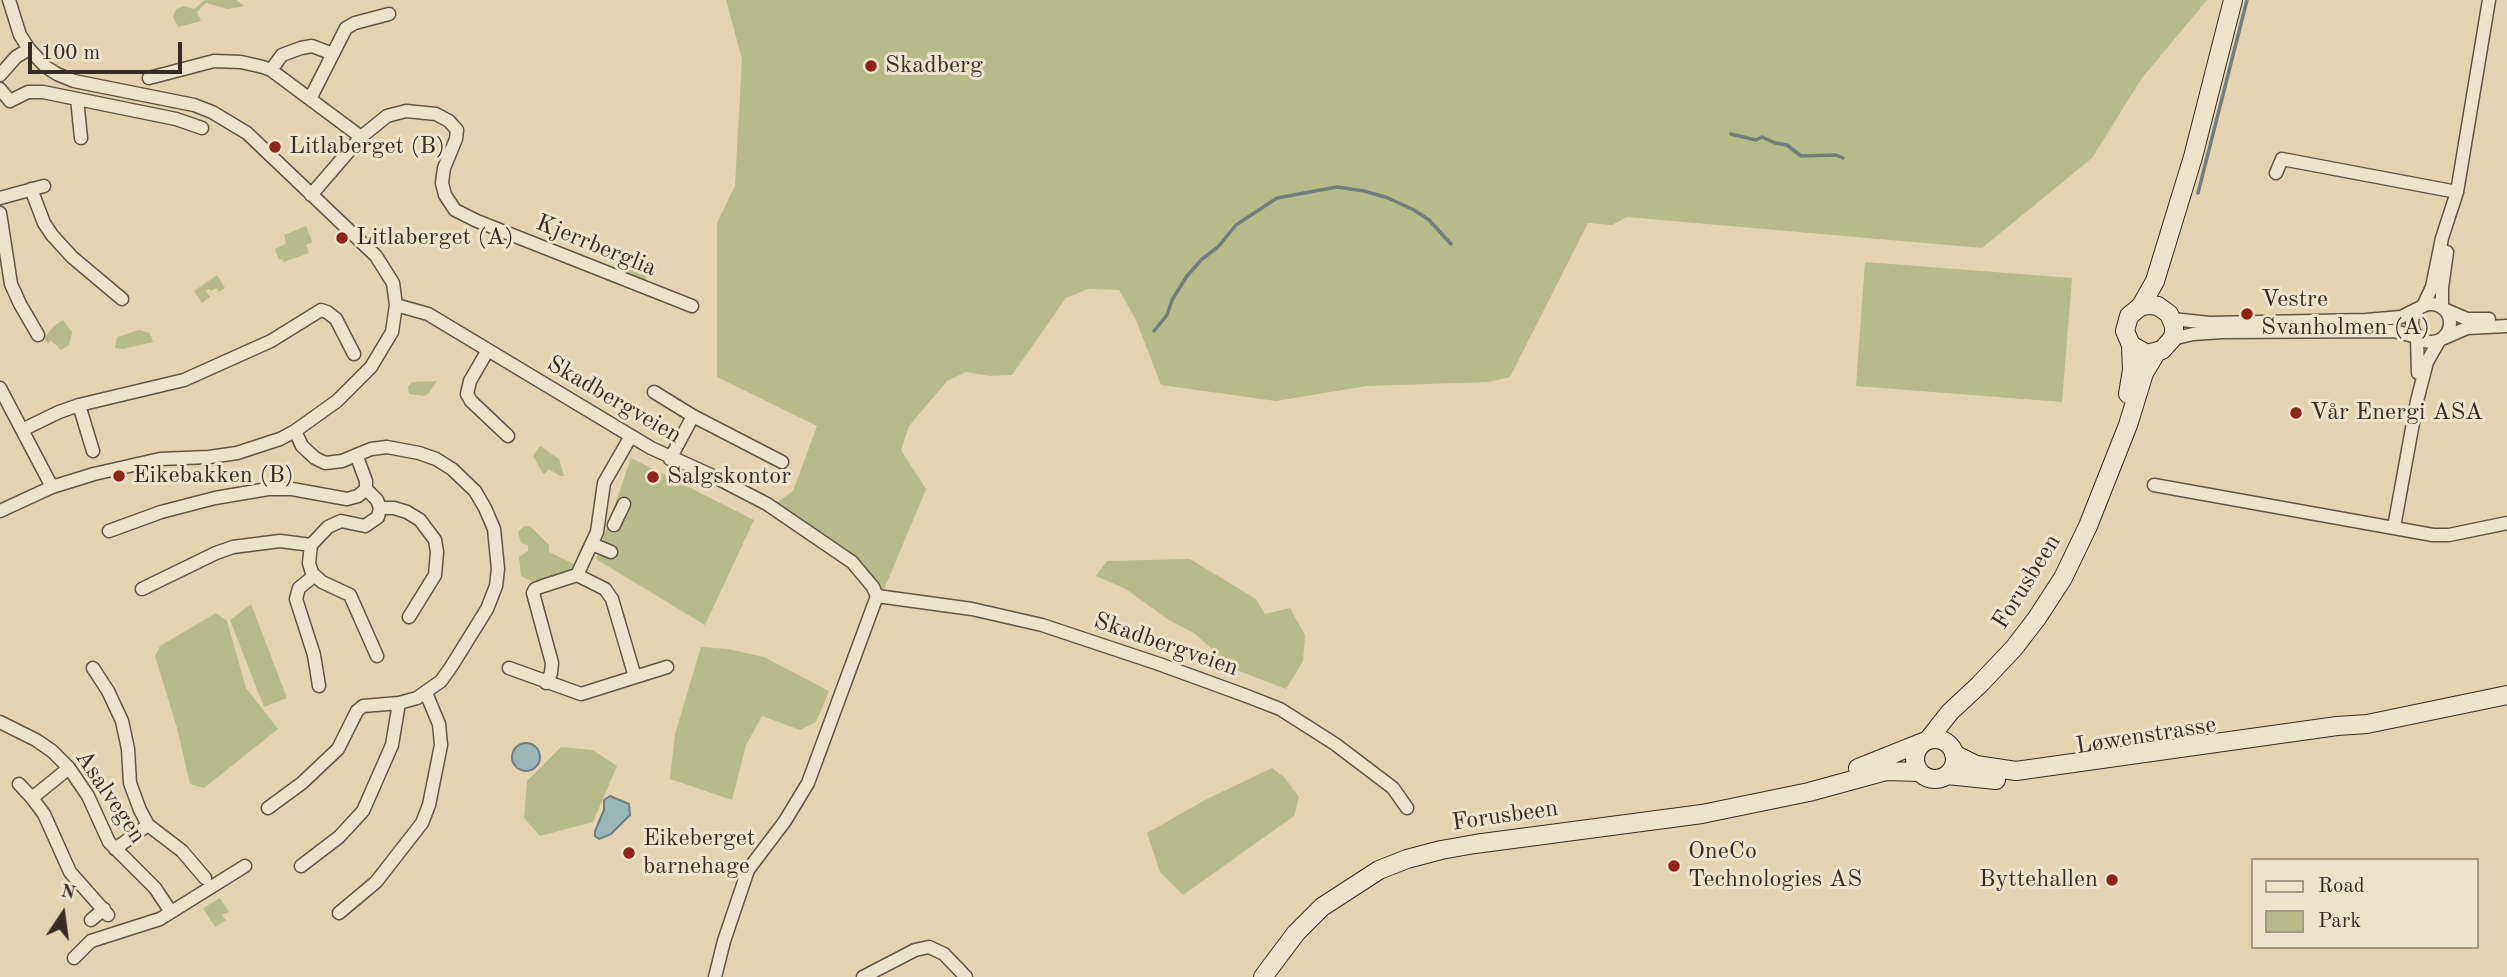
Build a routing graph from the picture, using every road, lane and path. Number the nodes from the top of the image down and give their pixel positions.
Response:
1 (9, 0) edge
2 (2233, 0) edge
3 (2489, 0) edge
4 (389, 14) dead end
5 (29, 49) junction
6 (333, 54) junction
7 (271, 70) junction
8 (0, 75) edge
9 (149, 78) dead end
10 (0, 89) edge
11 (77, 99) junction
12 (310, 99) junction
13 (202, 128) dead end
14 (81, 138) dead end
15 (361, 138) junction
16 (2193, 157) junction
17 (2276, 173) dead end
18 (2456, 192) junction
19 (311, 195) junction
20 (0, 198) edge
21 (0, 213) edge
22 (2450, 217) junction
23 (121, 299) dead end
24 (692, 306) dead end
25 (2141, 306) junction
26 (2420, 308) junction
27 (2444, 309) junction
28 (396, 310) junction
29 (2169, 315) junction
30 (2507, 318) edge
31 (2507, 326) edge
32 (38, 335) dead end
33 (2417, 337) junction
34 (2172, 340) junction
35 (2441, 340) junction
36 (2131, 345) junction
37 (488, 350) junction
38 (2156, 353) junction
39 (354, 354) dead end
40 (0, 388) edge
41 (654, 392) dead end
42 (2417, 401) junction
43 (79, 405) junction
44 (693, 416) junction
45 (299, 429) junction
46 (22, 430) junction
47 (508, 436) dead end
48 (631, 436) junction
49 (93, 451) dead end
50 (357, 457) junction
51 (670, 458) junction
52 (782, 462) dead end
53 (2108, 475) junction
54 (2154, 485) dead end
55 (52, 487) junction
56 (366, 489) junction
57 (624, 503) dead end
58 (380, 508) junction
59 (0, 511) edge
60 (2507, 523) edge
61 (614, 525) dead end
62 (2394, 527) junction
63 (109, 531) dead end
64 (592, 544) junction
65 (311, 545) junction
66 (611, 552) dead end
67 (577, 575) junction
68 (314, 576) junction
69 (142, 590) dead end
70 (877, 596) junction
71 (410, 617) dead end
72 (377, 656) dead end
73 (667, 667) dead end
74 (93, 668) dead end
75 (509, 668) dead end
76 (635, 677) junction
77 (546, 682) junction
78 (319, 685) dead end
79 (426, 693) junction
80 (2507, 695) edge
81 (1964, 700) junction
82 (399, 703) junction
83 (0, 722) edge
84 (2351, 726) junction
85 (1926, 741) junction
86 (1952, 750) junction
87 (69, 768) junction
88 (1919, 772) junction
89 (1947, 775) junction
90 (19, 784) dead end
91 (1798, 792) junction
92 (32, 798) junction
93 (268, 808) dead end
94 (1407, 808) dead end
95 (148, 825) junction
96 (115, 849) junction
97 (245, 866) dead end
98 (301, 866) dead end
99 (205, 878) dead end
100 (171, 912) junction
101 (339, 913) dead end
102 (91, 920) dead end
103 (74, 958) dead end
104 (715, 977) edge
105 (863, 977) edge
106 (966, 977) edge
107 (1263, 977) edge

1 - 5 street
2 - 16 main road
3 - 18 street
4 - 6 street
5 - 8 street
5 - 19 street
6 - 7 street
6 - 12 street
7 - 9 street
7 - 12 street
10 - 11 street
11 - 13 street
11 - 14 street
12 - 15 street
15 - 19 street
15 - 24 street, Kjerrberglia
16 - 25 main road
16 - 29 main road
17 - 18 street
18 - 22 street
19 - 28 street
20 - 23 street
21 - 32 street
22 - 26 street
22 - 27 street
25 - 29 main road
25 - 36 main road
26 - 27 street
26 - 29 street
26 - 33 street
27 - 30 street
27 - 35 street
28 - 37 street, Skadbergveien
28 - 45 street
29 - 34 main road
31 - 35 street
33 - 34 street
33 - 35 street
33 - 42 street
34 - 38 main road
35 - 42 street
36 - 38 main road
36 - 53 main road, Forusbeen
37 - 47 street
37 - 48 street, Skadbergveien
38 - 53 main road, Forusbeen
39 - 43 street
40 - 46 street
41 - 44 street
42 - 62 street
43 - 46 street
43 - 49 street
44 - 51 street
44 - 52 street
45 - 50 street
45 - 55 street
46 - 55 street
48 - 51 street, Skadbergveien
48 - 64 street
50 - 56 street
50 - 79 street
51 - 70 street, Skadbergveien
53 - 81 main road, Forusbeen
54 - 62 street
55 - 59 street
56 - 58 street
56 - 63 street
57 - 61 street
58 - 65 street
58 - 71 street
60 - 62 street
64 - 66 street
64 - 67 street
65 - 68 street
65 - 69 street
67 - 76 street
67 - 77 street
68 - 72 street
68 - 78 street
70 - 94 street, Skadbergveien
70 - 104 street
73 - 76 street
74 - 95 street
75 - 77 street
76 - 77 street
79 - 82 street
79 - 101 street
80 - 84 main road, Løwenstrasse
81 - 85 main road, Forusbeen
81 - 86 main road, Forusbeen
82 - 93 street
82 - 98 street
83 - 87 street, Asalvegen
84 - 86 main road, Løwenstrasse
84 - 89 main road, Løwenstrasse
85 - 86 main road
85 - 88 main road
85 - 91 main road, Forusbeen
86 - 89 main road
87 - 92 street
87 - 96 street, Asalvegen
88 - 89 main road
88 - 91 main road, Forusbeen
90 - 92 street
91 - 107 main road, Forusbeen
92 - 102 street
95 - 96 street
95 - 99 street
96 - 100 street, Asalvegen
97 - 100 street
100 - 103 street
105 - 106 street

